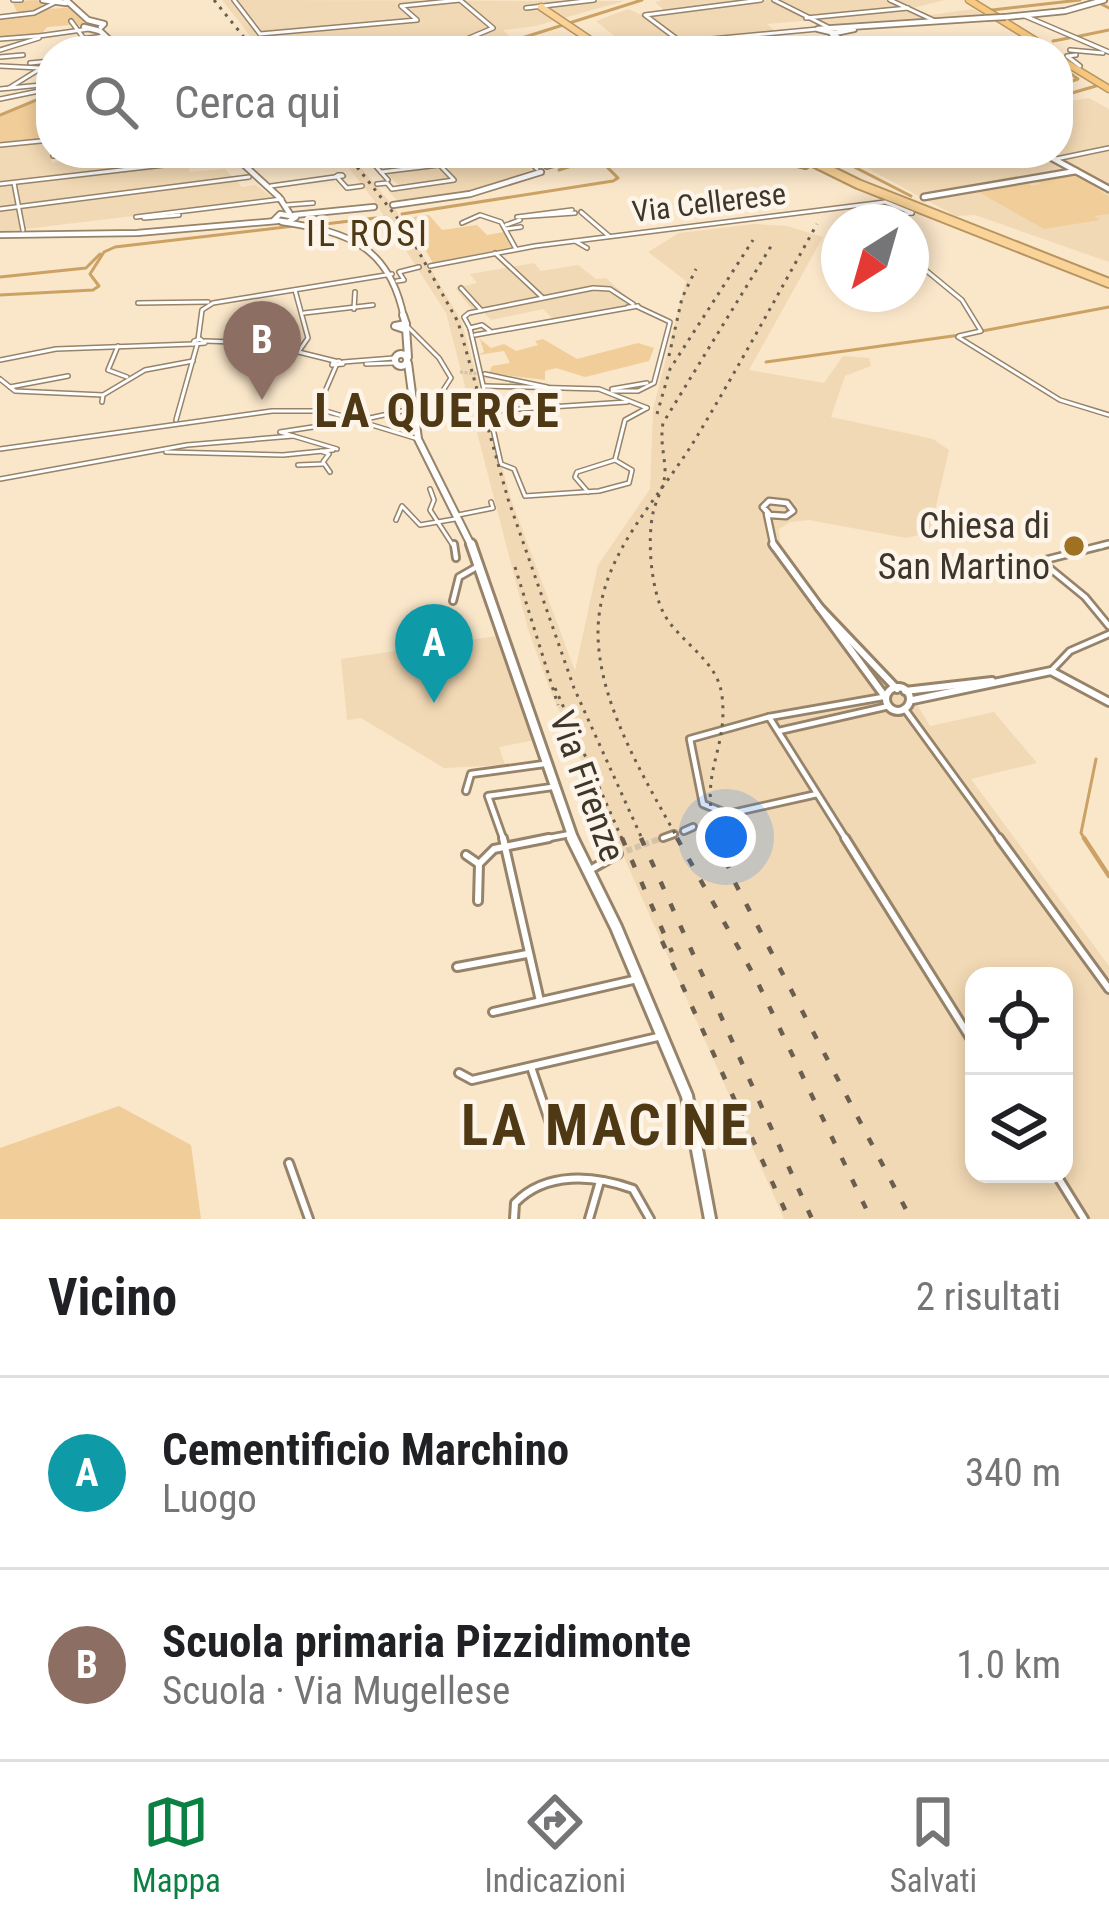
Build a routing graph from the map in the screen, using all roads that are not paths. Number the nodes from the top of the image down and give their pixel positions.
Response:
1 (13, 0) edge
2 (22, 0) edge
3 (65, 0) edge
4 (234, 0) edge
5 (460, 0) edge
6 (552, 0) edge
7 (594, 0) edge
8 (760, 0) edge
9 (773, 0) edge
10 (890, 0) edge
11 (967, 0) edge
12 (1104, 0) edge
13 (44, 3) edge
14 (56, 3) edge
15 (538, 4) edge
16 (558, 4) junction
17 (73, 6) junction
18 (526, 8) dead end
19 (910, 8) junction
20 (0, 17) edge
21 (806, 18) junction
22 (1031, 18) junction
23 (71, 21) dead end
24 (84, 24) junction
25 (888, 25) junction
26 (570, 28) junction
27 (101, 29) junction
28 (833, 30) junction
29 (43, 36) edge
30 (82, 36) edge
31 (87, 36) edge
32 (107, 36) edge
33 (474, 36) edge
34 (580, 36) edge
35 (583, 36) edge
36 (585, 36) edge
37 (673, 36) edge
38 (751, 36) edge
39 (840, 36) edge
40 (1025, 36) edge
41 (1072, 36) edge
42 (1073, 36) edge
43 (36, 38) edge
44 (0, 39) edge
45 (27, 39) junction
46 (0, 50) edge
47 (1073, 51) edge
48 (1109, 52) edge
49 (1082, 54) junction
50 (23, 55) dead end
51 (1073, 55) edge
52 (0, 57) edge
53 (1073, 61) edge
54 (30, 63) dead end
55 (36, 63) edge
56 (0, 66) edge
57 (1073, 66) edge
58 (1080, 66) dead end
59 (36, 70) edge
60 (36, 71) edge
61 (17, 85) junction
62 (36, 85) edge
63 (1104, 85) edge
64 (0, 89) edge
65 (36, 93) edge
66 (0, 99) edge
67 (36, 142) edge
68 (1, 145) edge
69 (1109, 148) edge
70 (1073, 155) edge
71 (131, 168) edge
72 (243, 168) edge
73 (377, 168) edge
74 (410, 168) edge
75 (443, 168) edge
76 (546, 168) edge
77 (808, 168) edge
78 (827, 168) edge
79 (838, 168) edge
80 (1072, 168) edge
81 (543, 169) joint
82 (1076, 170) junction
83 (381, 172) junction
84 (249, 176) junction
85 (14, 183) junction
86 (0, 184) edge
87 (377, 184) dead end
88 (362, 186) dead end
89 (267, 187) junction
90 (869, 188) junction
91 (396, 189) junction
92 (1109, 189) edge
93 (925, 197) junction
94 (314, 203) dead end
95 (880, 204) edge
96 (912, 204) edge
97 (920, 204) edge
98 (392, 205) dead end
99 (18, 206) junction
100 (374, 207) dead end
101 (0, 209) edge
102 (821, 209) edge
103 (929, 210) edge
104 (293, 214) junction
105 (929, 217) edge
106 (136, 218) dead end
107 (942, 218) junction
108 (278, 219) junction
109 (462, 223) dead end
110 (506, 227) junction
111 (520, 227) dead end
112 (19, 232) junction
113 (2, 234) edge
114 (51, 235) junction
115 (610, 236) junction
116 (575, 241) junction
117 (587, 248) dead end
118 (516, 249) junction
119 (492, 254) junction
120 (1053, 261) junction
121 (430, 266) dead end
122 (418, 268) dead end
123 (929, 273) edge
124 (393, 276) junction
125 (1109, 283) edge
126 (461, 288) dead end
127 (295, 290) junction
128 (355, 292) dead end
129 (542, 297) junction
130 (216, 302) junction
131 (138, 303) dead end
132 (630, 304) junction
133 (373, 305) dead end
134 (354, 309) junction
135 (482, 310) junction
136 (304, 313) junction
137 (403, 328) junction
138 (470, 328) junction
139 (490, 331) junction
140 (475, 334) junction
141 (198, 342) junction
142 (118, 346) junction
143 (404, 350) junction
144 (297, 352) junction
145 (0, 360) edge
146 (395, 360) junction
147 (409, 360) junction
148 (193, 361) junction
149 (338, 363) junction
150 (443, 364) junction
151 (408, 374) junction
152 (485, 375) tunnel mouth
153 (68, 376) dead end
154 (127, 376) junction
155 (0, 379) edge
156 (530, 381) junction
157 (647, 383) dead end
158 (446, 386) junction
159 (485, 386) junction
160 (548, 387) junction
161 (12, 389) junction
162 (524, 390) junction
163 (606, 390) junction
164 (621, 394) junction
165 (629, 401) junction
166 (317, 410) junction
167 (411, 411) junction
168 (489, 412) junction
169 (1109, 415) edge
170 (365, 419) junction
171 (176, 421) junction
172 (293, 436) junction
173 (418, 439) junction
174 (0, 449) edge
175 (315, 449) junction
176 (160, 452) junction
177 (615, 460) junction
178 (323, 464) junction
179 (298, 466) dead end
180 (330, 472) dead end
181 (0, 479) edge
182 (430, 489) dead end
183 (588, 492) junction
184 (491, 502) dead end
185 (767, 514) junction
186 (459, 516) junction
187 (782, 517) junction
188 (396, 520) dead end
189 (440, 522) junction
190 (770, 530) junction
191 (1109, 543) edge
192 (456, 558) dead end
193 (479, 561) junction
194 (467, 570) junction
195 (485, 579) junction
196 (453, 601) dead end
197 (812, 601) junction
198 (1108, 634) edge
199 (1051, 671) junction
200 (992, 681) junction
201 (901, 690) junction
202 (883, 695) junction
203 (913, 700) junction
204 (1109, 702) edge
205 (828, 705) junction
206 (889, 706) junction
207 (904, 708) junction
208 (770, 717) junction
209 (830, 718) junction
210 (778, 731) junction
211 (550, 763) junction
212 (558, 786) junction
213 (466, 791) dead end
214 (817, 794) junction
215 (693, 827) dead end
216 (684, 831) dead end
217 (570, 834) junction
218 (674, 835) dead end
219 (663, 838) tunnel mouth
220 (506, 846) junction
221 (618, 854) tunnel mouth
222 (466, 855) dead end
223 (479, 864) junction
224 (588, 871) junction
225 (478, 901) dead end
226 (527, 954) junction
227 (457, 967) dead end
228 (638, 979) junction
229 (1109, 989) edge
230 (540, 1001) junction
231 (493, 1012) dead end
232 (965, 1030) edge
233 (662, 1036) junction
234 (531, 1066) junction
235 (459, 1073) dead end
236 (554, 1132) dead end
237 (289, 1163) dead end
238 (600, 1181) junction
239 (1062, 1183) edge
240 (309, 1219) edge
241 (514, 1219) edge
242 (589, 1219) edge
243 (650, 1219) edge
244 (710, 1219) edge
245 (1084, 1219) edge

1 - 2 street
3 - 14 main road
3 - 17 main road
4 - 5 street
5 - 33 street
6 - 16 street
7 - 16 street
8 - 37 street
9 - 21 street
10 - 19 street
11 - 40 highway
12 - 22 main road
13 - 14 main road
13 - 20 street
14 - 17 main road
15 - 26 highway
16 - 18 street
17 - 24 main road
19 - 21 street
19 - 25 street
21 - 28 street
22 - 25 main road, bridge
22 - 41 street
23 - 24 street
24 - 27 main road
24 - 29 street
24 - 30 street
25 - 28 main road
26 - 34 highway
26 - 35 highway
26 - 36 highway
27 - 31 street
27 - 32 main road
28 - 38 street
28 - 39 main road
42 - 48 street
43 - 45 street
44 - 45 street
45 - 46 street
47 - 49 street
48 - 49 street
49 - 51 street
50 - 52 street
53 - 58 street
54 - 55 street
56 - 59 street
57 - 63 highway
60 - 61 street
61 - 62 street
61 - 64 street
65 - 66 street
67 - 68 street
69 - 70 street
71 - 85 street
72 - 84 main road
73 - 83 street
74 - 83 street
75 - 91 street
76 - 81 main road
77 - 90 highway
78 - 90 highway
79 - 90 highway
80 - 82 street
81 - 98 main road
82 - 92 street
82 - 93 street
83 - 91 street
84 - 89 main road
84 - 99 street
85 - 86 street
85 - 99 street
87 - 91 street
88 - 89 street
89 - 104 main road
90 - 93 highway
90 - 95 highway
90 - 96 highway
90 - 107 highway
93 - 97 highway
94 - 104 street
99 - 101 street
99 - 112 street
100 - 104 main road
102 - 115 street, Via Cellerese
103 - 120 highway
104 - 106 street
104 - 108 main road
104 - 108 main road
104 - 124 main road
105 - 107 highway
107 - 120 highway
108 - 114 main road
109 - 110 street
110 - 111 street
110 - 115 street
110 - 118 street
112 - 113 main road
112 - 114 main road
112 - 114 main road
115 - 116 street, Via Cellerese
116 - 117 street, Via Cellerese
116 - 118 street, Via Cellerese
118 - 119 street, Via Cellerese
119 - 121 street, Via Cellerese
119 - 129 street
120 - 125 highway
122 - 124 street
123 - 169 street
124 - 127 street
124 - 137 main road
126 - 135 street
127 - 130 street
127 - 136 street
128 - 134 street
129 - 132 street
129 - 135 street
130 - 131 street
130 - 141 street
132 - 139 street
132 - 164 street
133 - 134 street
134 - 136 street
135 - 138 street
136 - 144 street
137 - 143 main road
137 - 150 street
138 - 139 street
138 - 140 street
139 - 140 street
140 - 159 street
141 - 142 street
141 - 144 street
141 - 148 street
142 - 145 street
142 - 154 street
143 - 146 main road
143 - 147 main road
144 - 149 street
146 - 147 main road
146 - 149 street
146 - 151 main road
147 - 151 main road, Via Firenze
148 - 154 street
148 - 171 street
149 - 166 street
150 - 158 street
150 - 158 street
151 - 167 main road, Via Firenze
152 - 156 street
153 - 161 street
154 - 161 street
155 - 161 street
156 - 160 street
156 - 162 street
157 - 163 street
158 - 167 street
159 - 162 street
159 - 168 street
160 - 162 street
160 - 163 street
163 - 164 street
164 - 165 street
165 - 168 street
165 - 177 street
166 - 170 street
166 - 171 street
167 - 170 street
167 - 173 main road, Via Firenze
168 - 183 street
170 - 172 street
170 - 173 street
171 - 174 street
172 - 175 street
172 - 176 street
173 - 186 main road, Via Firenze
175 - 176 street
175 - 178 street
176 - 181 street
177 - 183 street
177 - 183 street
178 - 179 street
178 - 180 street
182 - 189 street
184 - 186 street
185 - 187 street
185 - 187 street
185 - 190 street
186 - 189 street
186 - 193 main road, Via Firenze
187 - 190 street
188 - 189 street
189 - 192 street
190 - 197 street
191 - 198 street
193 - 194 street
193 - 195 main road, Via Firenze
194 - 195 street
194 - 196 street
195 - 211 main road, Via Firenze
197 - 201 street
197 - 202 street
198 - 199 street
199 - 200 street
199 - 204 street
200 - 201 street
200 - 203 street
201 - 202 street
201 - 203 street
202 - 205 street
202 - 206 street
203 - 207 street
205 - 208 street
205 - 209 street
206 - 207 street
206 - 209 street
207 - 229 street
208 - 210 street
208 - 214 street
209 - 210 street
210 - 214 street
211 - 212 main road, Via Firenze
211 - 213 street
212 - 217 main road, Via Firenze
212 - 220 street
214 - 232 street
215 - 216 street
217 - 220 street
217 - 224 main road, Via Firenze
218 - 219 street
220 - 223 street
220 - 226 street
221 - 224 street
222 - 223 street
223 - 225 street
224 - 228 main road, Via Firenze
226 - 227 street
226 - 230 street
228 - 230 street
228 - 233 main road, Via Firenze
230 - 231 street
233 - 234 street
233 - 244 main road, Via Firenze
234 - 235 street
234 - 236 street
237 - 240 street
238 - 241 street
238 - 242 street
238 - 243 street
239 - 245 street

